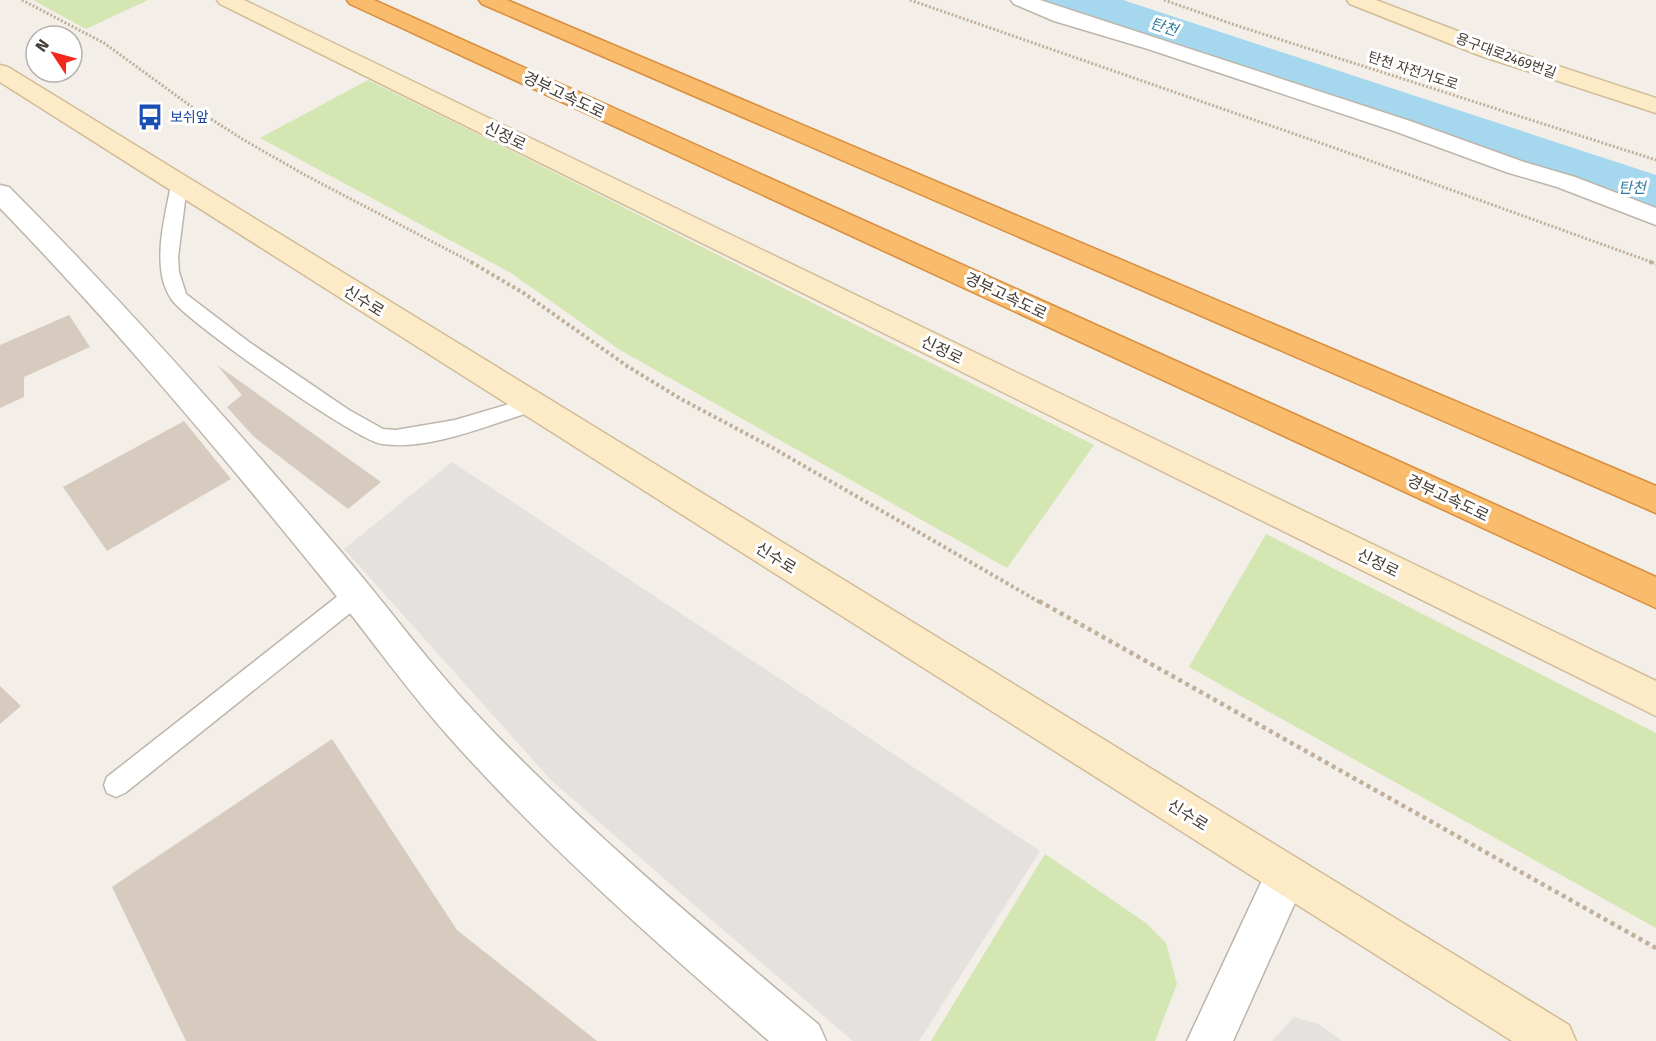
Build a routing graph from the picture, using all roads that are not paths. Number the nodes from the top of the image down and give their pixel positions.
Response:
1 (227, 0) edge
2 (357, 0) edge
3 (489, 0) edge
4 (1021, 0) edge
5 (1357, 0) edge
6 (2, 76) edge
7 (1656, 106) edge
8 (179, 185) junction
9 (0, 193) edge
10 (1656, 217) edge
11 (530, 405) junction
12 (1656, 500) edge
13 (1656, 593) edge
14 (356, 595) junction
15 (1656, 699) edge
16 (116, 785) dead end
17 (1286, 876) junction
18 (803, 1041) edge
19 (1210, 1041) edge
20 (1553, 1041) edge

1 - 15 street, 신정로
2 - 13 highway, 경부고속도로
3 - 12 highway
4 - 10 street
5 - 7 street, 용구대로2469번길
6 - 8 street, 신수로
8 - 11 street, 신수로
8 - 11 lane
9 - 14 street
11 - 17 street, 신수로
14 - 16 lane
14 - 18 street
17 - 19 street
17 - 20 street, 신수로

